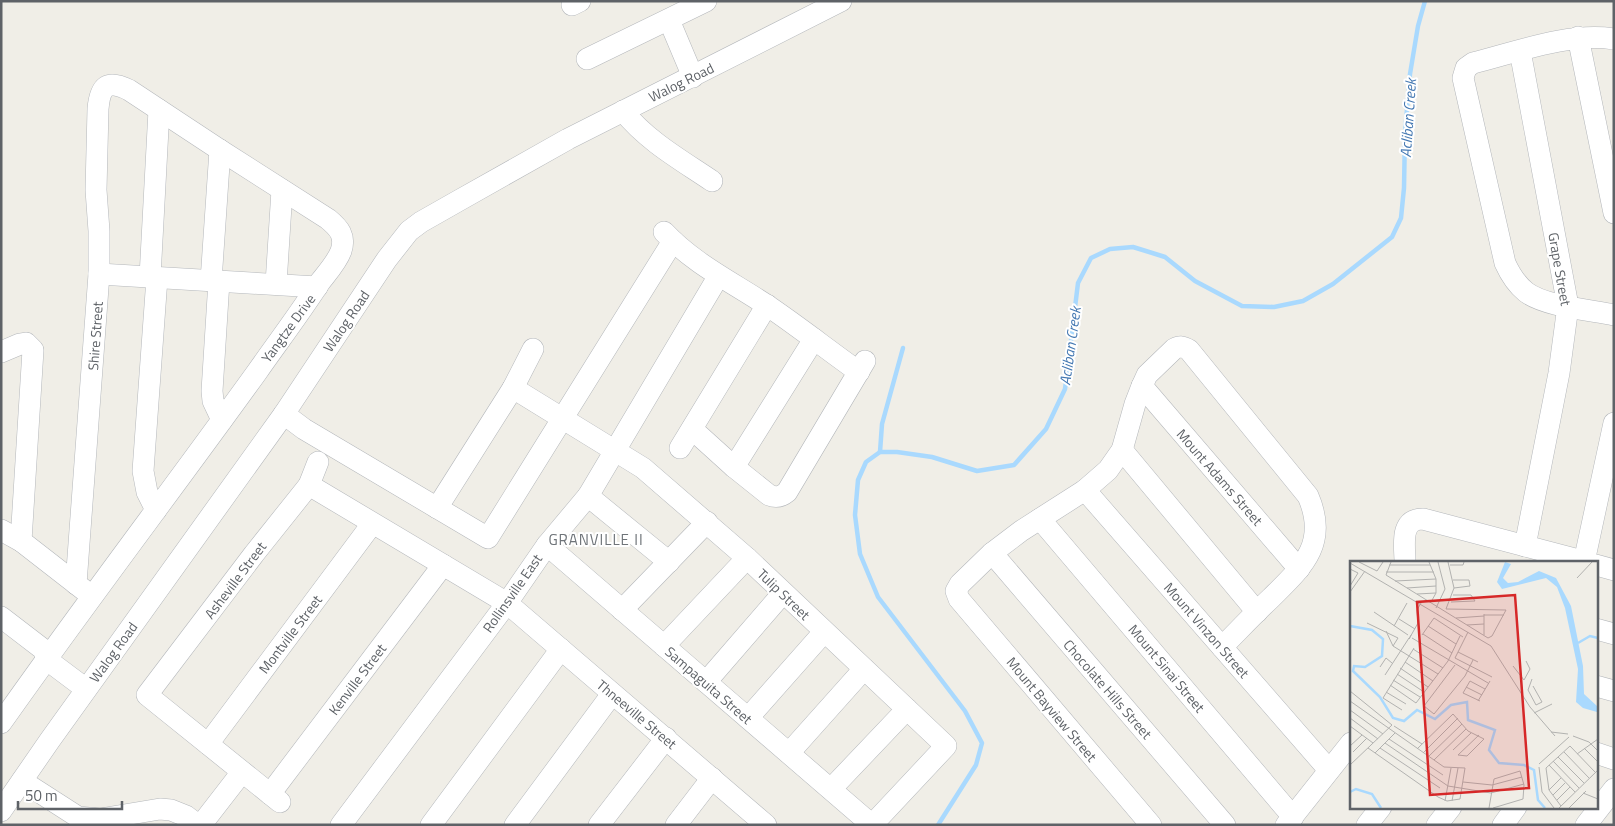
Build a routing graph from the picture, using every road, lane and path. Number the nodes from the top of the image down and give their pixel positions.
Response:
1 (706, 1) edge
2 (841, 1) edge
3 (669, 20) junction
4 (1578, 37) junction
5 (1614, 39) edge
6 (1520, 51) junction
7 (587, 59) dead end
8 (693, 76) junction
9 (102, 89) joint
10 (159, 110) junction
11 (623, 111) junction
12 (1607, 149) edge
13 (220, 150) junction
14 (712, 180) dead end
15 (282, 190) junction
16 (1614, 213) edge
17 (99, 274) junction
18 (718, 276) junction
19 (153, 277) junction
20 (215, 281) junction
21 (276, 284) junction
22 (317, 287) junction
23 (767, 305) junction
24 (1568, 306) junction
25 (1614, 315) edge
26 (814, 339) junction
27 (533, 349) dead end
28 (1, 352) edge
29 (1142, 386) junction
30 (513, 388) junction
31 (284, 414) junction
32 (563, 418) junction
33 (222, 420) junction
34 (1614, 423) edge
35 (692, 429) junction
36 (680, 448) dead end
37 (615, 450) junction
38 (1122, 450) junction
39 (318, 462) dead end
40 (734, 467) junction
41 (309, 485) junction
42 (1085, 490) junction
43 (588, 496) junction
44 (437, 508) junction
45 (156, 510) junction
46 (1040, 519) junction
47 (707, 522) junction
48 (372, 524) junction
49 (1, 530) edge
50 (21, 541) junction
51 (546, 545) junction
52 (1525, 546) junction
53 (992, 553) junction
54 (747, 558) junction
55 (1405, 561) edge
56 (1581, 561) edge
57 (1585, 561) edge
58 (669, 562) junction
59 (443, 565) junction
60 (1598, 566) edge
61 (1299, 569) junction
62 (1614, 570) edge
63 (84, 590) junction
64 (783, 592) junction
65 (507, 603) junction
66 (622, 610) junction
67 (1257, 612) junction
68 (1, 617) edge
69 (1598, 630) edge
70 (824, 632) junction
71 (1614, 634) edge
72 (664, 646) junction
73 (1222, 647) junction
74 (561, 649) junction
75 (48, 653) junction
76 (864, 669) junction
77 (706, 682) junction
78 (90, 684) junction
79 (1598, 687) edge
80 (1614, 691) edge
81 (612, 694) junction
82 (907, 709) junction
83 (4, 712) edge
84 (748, 718) junction
85 (666, 738) junction
86 (208, 744) junction
87 (1350, 744) edge
88 (789, 752) junction
89 (1598, 754) edge
90 (1614, 759) edge
91 (1329, 770) junction
92 (242, 772) junction
93 (712, 778) junction
94 (18, 787) junction
95 (830, 789) junction
96 (1614, 789) edge
97 (1380, 808) edge
98 (1450, 808) edge
99 (1515, 808) edge
100 (1, 811) edge
101 (755, 821) edge
102 (1290, 821) edge
103 (101, 822) edge
104 (128, 822) edge
105 (62, 825) edge
106 (177, 825) edge
107 (200, 825) edge
108 (341, 825) edge
109 (430, 825) edge
110 (515, 825) edge
111 (600, 825) edge
112 (676, 825) edge
113 (872, 825) edge
114 (1151, 825) edge
115 (1225, 825) edge
116 (1367, 825) edge
117 (1437, 825) edge
118 (1503, 825) edge
119 (1586, 825) edge

1 - 3 street
2 - 8 street, Walog Road
3 - 7 street
3 - 8 street
4 - 5 street
4 - 6 street
4 - 12 street
6 - 24 street, Grape Street
6 - 24 street
8 - 11 street, Walog Road
9 - 10 street, Yangtze Drive
9 - 17 street, Shire Street
10 - 13 street, Yangtze Drive
10 - 19 street
11 - 14 street
11 - 31 street, Walog Road
12 - 16 street
13 - 15 street, Yangtze Drive
13 - 20 street
15 - 21 street
15 - 22 street, Yangtze Drive
17 - 19 street
17 - 63 street, Shire Street
18 - 23 street
18 - 32 street
18 - 37 street, Rollinsville East
19 - 20 street
19 - 45 street
20 - 21 street
20 - 33 street
21 - 22 street
22 - 33 street, Yangtze Drive
23 - 26 street
23 - 35 street
24 - 25 street
24 - 52 street, Grape Street
26 - 40 street
26 - 40 street
27 - 30 street
28 - 50 street
29 - 38 street
29 - 61 street, Mount Adams Street
29 - 61 street
30 - 32 street, Tulip Street
30 - 44 street
31 - 44 street
31 - 78 street, Walog Road
32 - 37 street, Tulip Street
32 - 44 street
33 - 45 street, Yangtze Drive
34 - 57 street
35 - 36 street
35 - 40 street
37 - 43 street, Rollinsville East
37 - 47 street, Tulip Street
38 - 42 street
38 - 67 street
39 - 41 street, Asheville Street
41 - 48 street, Thneeville Street
41 - 86 street, Asheville Street
42 - 46 street
42 - 73 street, Mount Vinzon Street
43 - 51 street, Rollinsville East
43 - 58 street
45 - 63 street, Yangtze Drive
46 - 53 street
46 - 102 street, Mount Sinai Street
47 - 54 street, Tulip Street
47 - 58 street
48 - 59 street, Thneeville Street
48 - 86 street, Montville Street
49 - 50 street
50 - 63 street
51 - 65 street, Rollinsville East
51 - 66 street, Sampaguita Street
52 - 55 street
52 - 56 street
53 - 114 street, Mount Bayview Street
53 - 115 street, Chocolate Hills Street
54 - 64 street, Tulip Street
54 - 72 street
58 - 66 street
59 - 65 street, Thneeville Street
59 - 92 street, Kenville Street
60 - 62 street
61 - 67 street
63 - 75 street, Yangtze Drive
64 - 70 street, Tulip Street
64 - 77 street
65 - 74 street, Thneeville Street
65 - 108 street, Rollinsville East
66 - 72 street, Sampaguita Street
67 - 73 street
68 - 75 street
69 - 71 street
70 - 76 street, Tulip Street
70 - 84 street
72 - 77 street, Sampaguita Street
73 - 91 street, Mount Vinzon Street
74 - 81 street, Thneeville Street
74 - 109 street
75 - 78 street
75 - 83 street, Yangtze Drive
76 - 82 street, Tulip Street
76 - 88 street
77 - 84 street, Sampaguita Street
78 - 94 street, Walog Road
79 - 80 street
81 - 85 street, Thneeville Street
81 - 110 street
82 - 95 street
82 - 113 street, Tulip Street
84 - 88 street, Sampaguita Street
85 - 93 street, Thneeville Street
85 - 111 street
86 - 92 street
87 - 91 street
88 - 95 street, Sampaguita Street
89 - 90 street
91 - 102 street
92 - 107 street
93 - 101 street, Thneeville Street
93 - 112 street
94 - 100 street, Walog Road
94 - 103 street
94 - 105 street
95 - 113 street, Sampaguita Street
96 - 119 street
97 - 116 street
98 - 117 street
99 - 118 street
103 - 104 street
104 - 106 street
104 - 107 street

